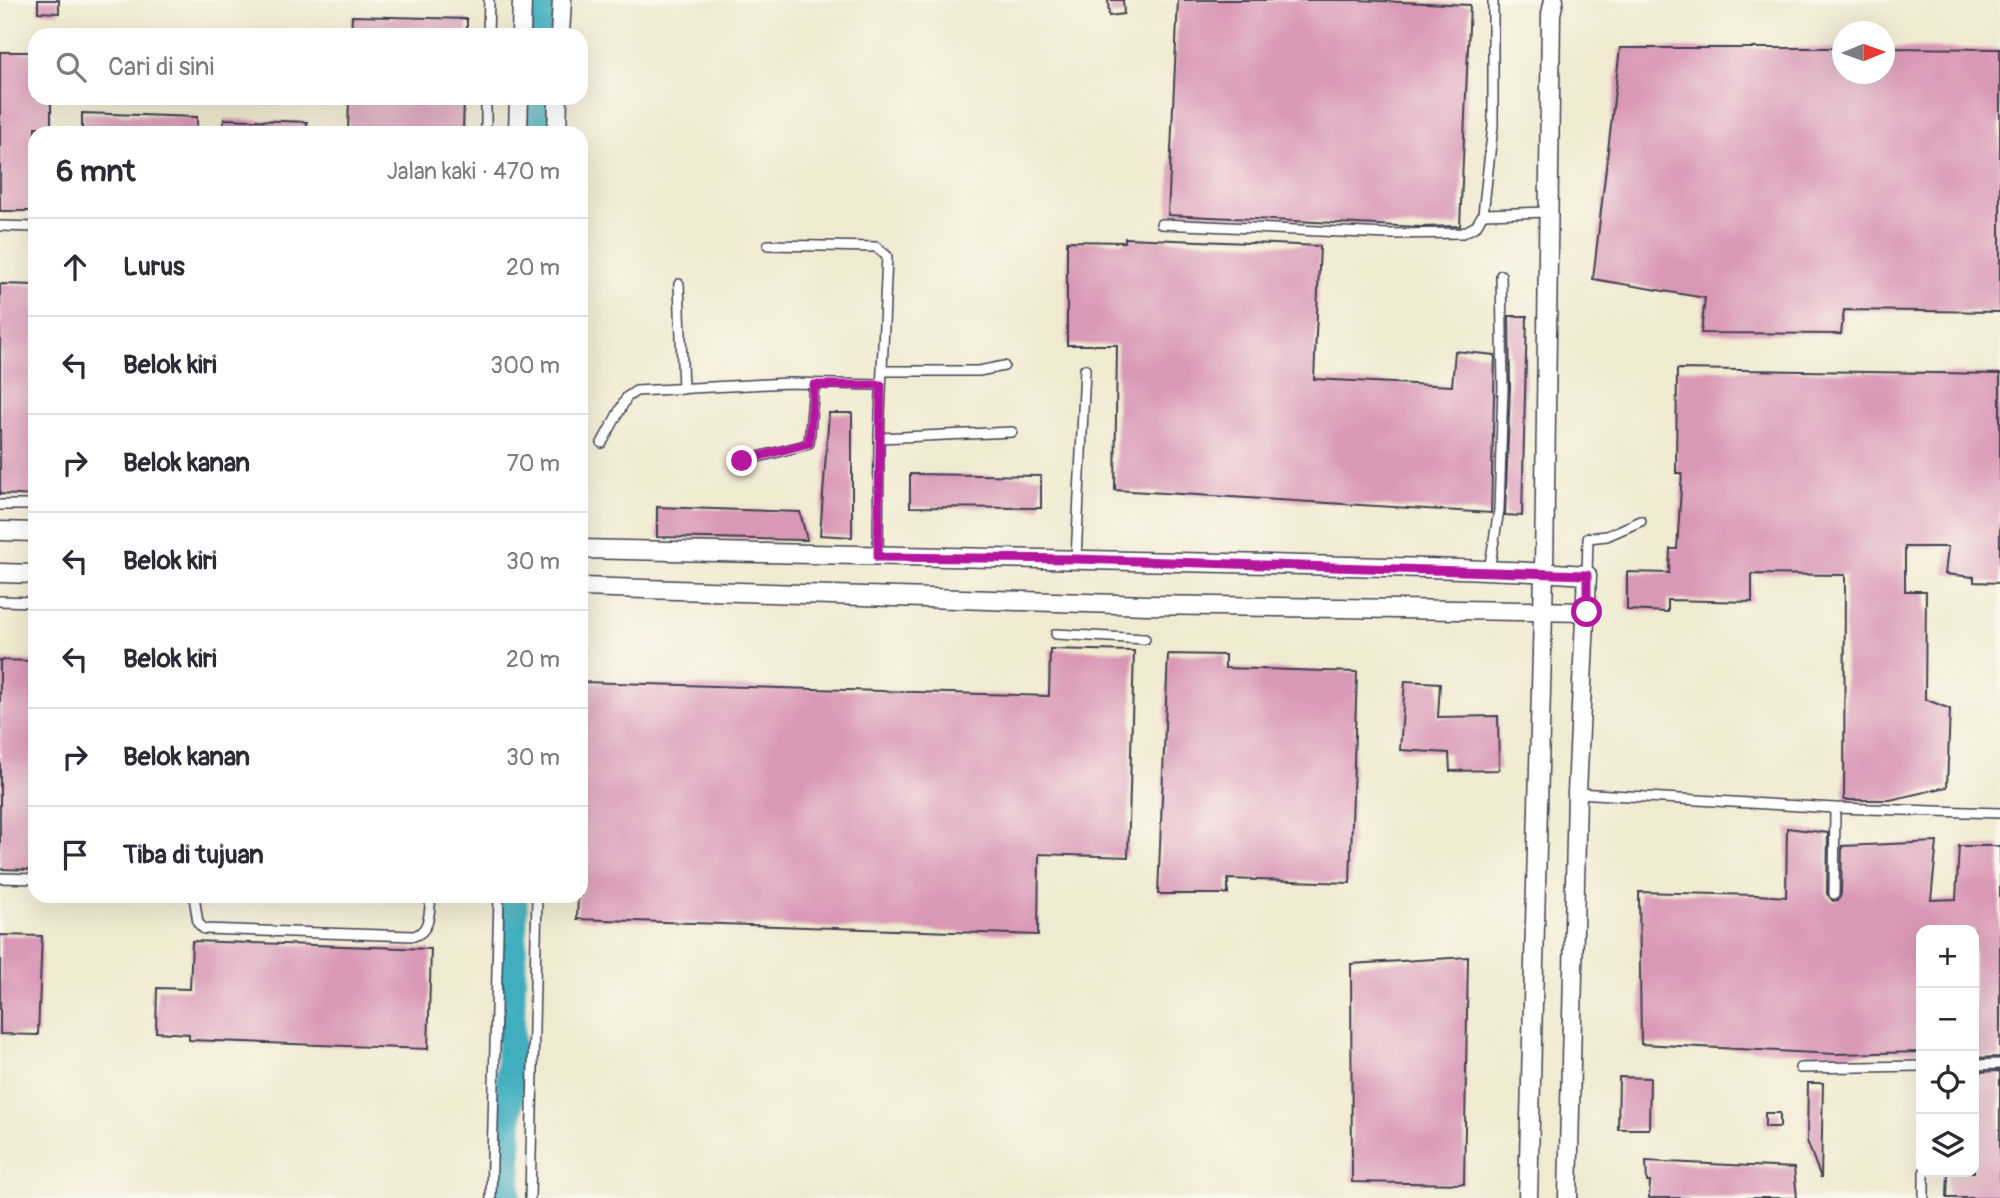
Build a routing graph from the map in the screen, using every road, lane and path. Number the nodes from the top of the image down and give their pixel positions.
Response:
1 (489, 0) edge
2 (522, 0) edge
3 (562, 0) edge
4 (1493, 0) edge
5 (1553, 0) edge
6 (488, 28) edge
7 (521, 28) edge
8 (561, 28) edge
9 (486, 105) edge
10 (519, 105) edge
11 (558, 105) edge
12 (486, 126) edge
13 (518, 126) edge
14 (557, 126) edge
15 (1549, 212) junction
16 (1483, 214) junction
17 (1161, 224) dead end
18 (0, 226) edge
19 (28, 227) edge
20 (768, 245) dead end
21 (1501, 275) dead end
22 (679, 284) dead end
23 (1004, 366) dead end
24 (1085, 369) dead end
25 (883, 371) junction
26 (814, 385) junction
27 (881, 385) junction
28 (683, 389) junction
29 (1012, 432) dead end
30 (879, 438) junction
31 (602, 443) dead end
32 (742, 461) dead end
33 (0, 505) edge
34 (28, 505) edge
35 (1642, 521) dead end
36 (0, 531) edge
37 (28, 532) edge
38 (588, 550) edge
39 (878, 557) junction
40 (1076, 559) junction
41 (1489, 570) junction
42 (1545, 572) junction
43 (0, 573) edge
44 (28, 574) edge
45 (1587, 575) junction
46 (588, 587) edge
47 (0, 601) edge
48 (28, 602) edge
49 (1543, 610) junction
50 (1587, 612) junction
51 (1056, 634) dead end
52 (1145, 639) dead end
53 (1577, 793) junction
54 (1835, 808) junction
55 (2000, 813) edge
56 (0, 878) edge
57 (28, 879) edge
58 (1834, 894) dead end
59 (195, 903) edge
60 (430, 903) edge
61 (499, 903) edge
62 (537, 903) edge
63 (2000, 1064) edge
64 (1979, 1065) edge
65 (1916, 1066) edge
66 (1800, 1068) dead end
67 (1924, 1177) edge
68 (491, 1198) edge
69 (530, 1198) edge
70 (1528, 1198) edge
71 (1568, 1198) edge
72 (1924, 1198) edge

1 - 6 lane
2 - 7 street
3 - 8 street
4 - 16 lane
5 - 15 street
9 - 12 lane
10 - 13 street
11 - 14 street
15 - 16 lane
15 - 42 street
16 - 17 lane
18 - 19 lane
20 - 25 lane
21 - 41 lane
22 - 28 lane
23 - 25 lane
24 - 40 lane
25 - 27 lane
26 - 27 lane
26 - 28 lane
26 - 32 lane
27 - 30 lane
28 - 31 lane
29 - 30 lane
30 - 39 lane
33 - 34 lane
35 - 45 lane
36 - 37 street
38 - 39 street
39 - 40 street
40 - 41 street
41 - 42 street
42 - 45 street
42 - 49 street
43 - 44 street
45 - 50 street
46 - 49 street
47 - 48 lane
49 - 50 street
49 - 70 street
50 - 53 street
51 - 52 lane
53 - 54 lane
53 - 71 street
54 - 55 lane
54 - 58 lane
56 - 57 lane
59 - 60 lane
61 - 68 lane
62 - 69 lane
63 - 64 lane
65 - 66 lane
67 - 72 lane

